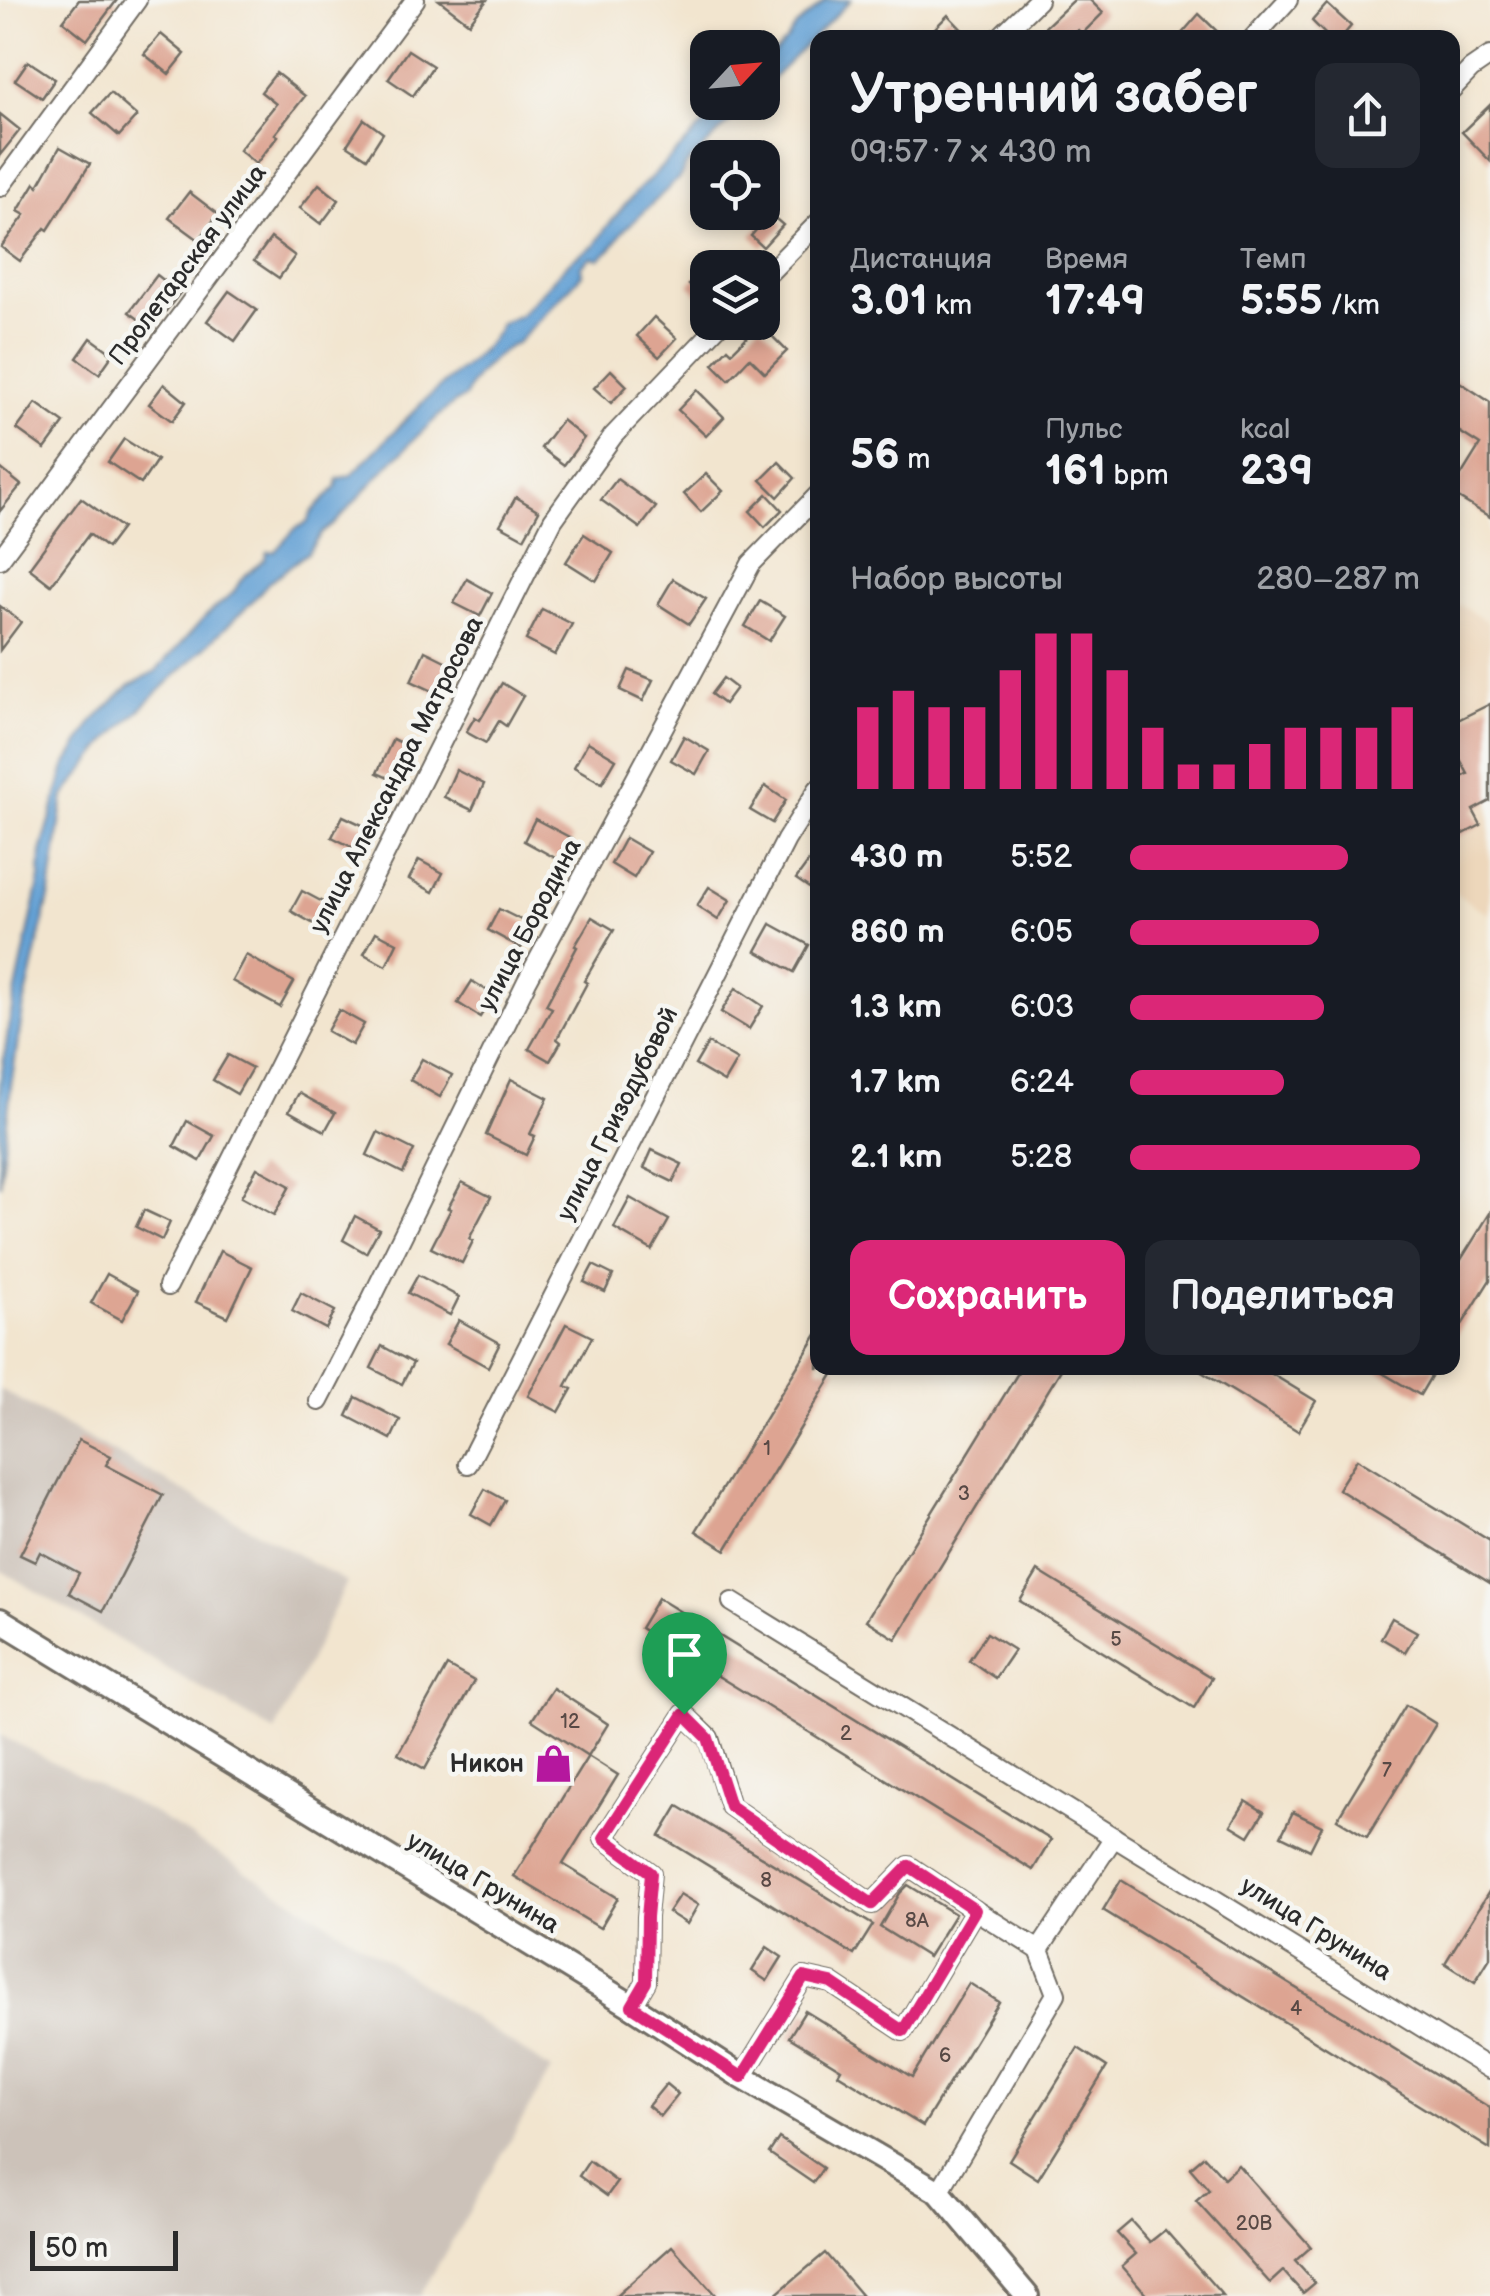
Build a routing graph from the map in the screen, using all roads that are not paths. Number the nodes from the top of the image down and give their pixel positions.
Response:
1 (138, 0) edge
2 (415, 0) edge
3 (1038, 0) edge
4 (1288, 0) edge
5 (1008, 30) edge
6 (1260, 30) edge
7 (1490, 56) edge
8 (1460, 81) edge
9 (0, 187) edge
10 (810, 231) edge
11 (780, 262) edge
12 (705, 340) edge
13 (810, 503) edge
14 (0, 559) edge
15 (810, 802) edge
16 (168, 1286) dead end
17 (320, 1400) dead end
18 (468, 1464) dead end
19 (732, 1602) dead end
20 (0, 1620) edge
21 (1114, 1837) junction
22 (975, 1910) junction
23 (1039, 1950) junction
24 (632, 2006) junction
25 (1490, 2068) edge
26 (742, 2077) junction
27 (939, 2192) junction
28 (1028, 2296) edge

1 - 9 street
2 - 14 street, Пролетарская улица
3 - 5 street
4 - 6 street
7 - 8 street
10 - 11 street
12 - 16 street, улица Александра Матросова
13 - 17 street, улица Бородина
15 - 18 street, улица Гризодубовой
19 - 21 street, улица Грунина
20 - 24 street, улица Грунина
21 - 23 street
21 - 25 street, улица Грунина
22 - 23 street
22 - 24 street
22 - 26 street
23 - 27 street
24 - 26 street, улица Грунина
26 - 27 street, улица Грунина
27 - 28 street, улица Грунина

